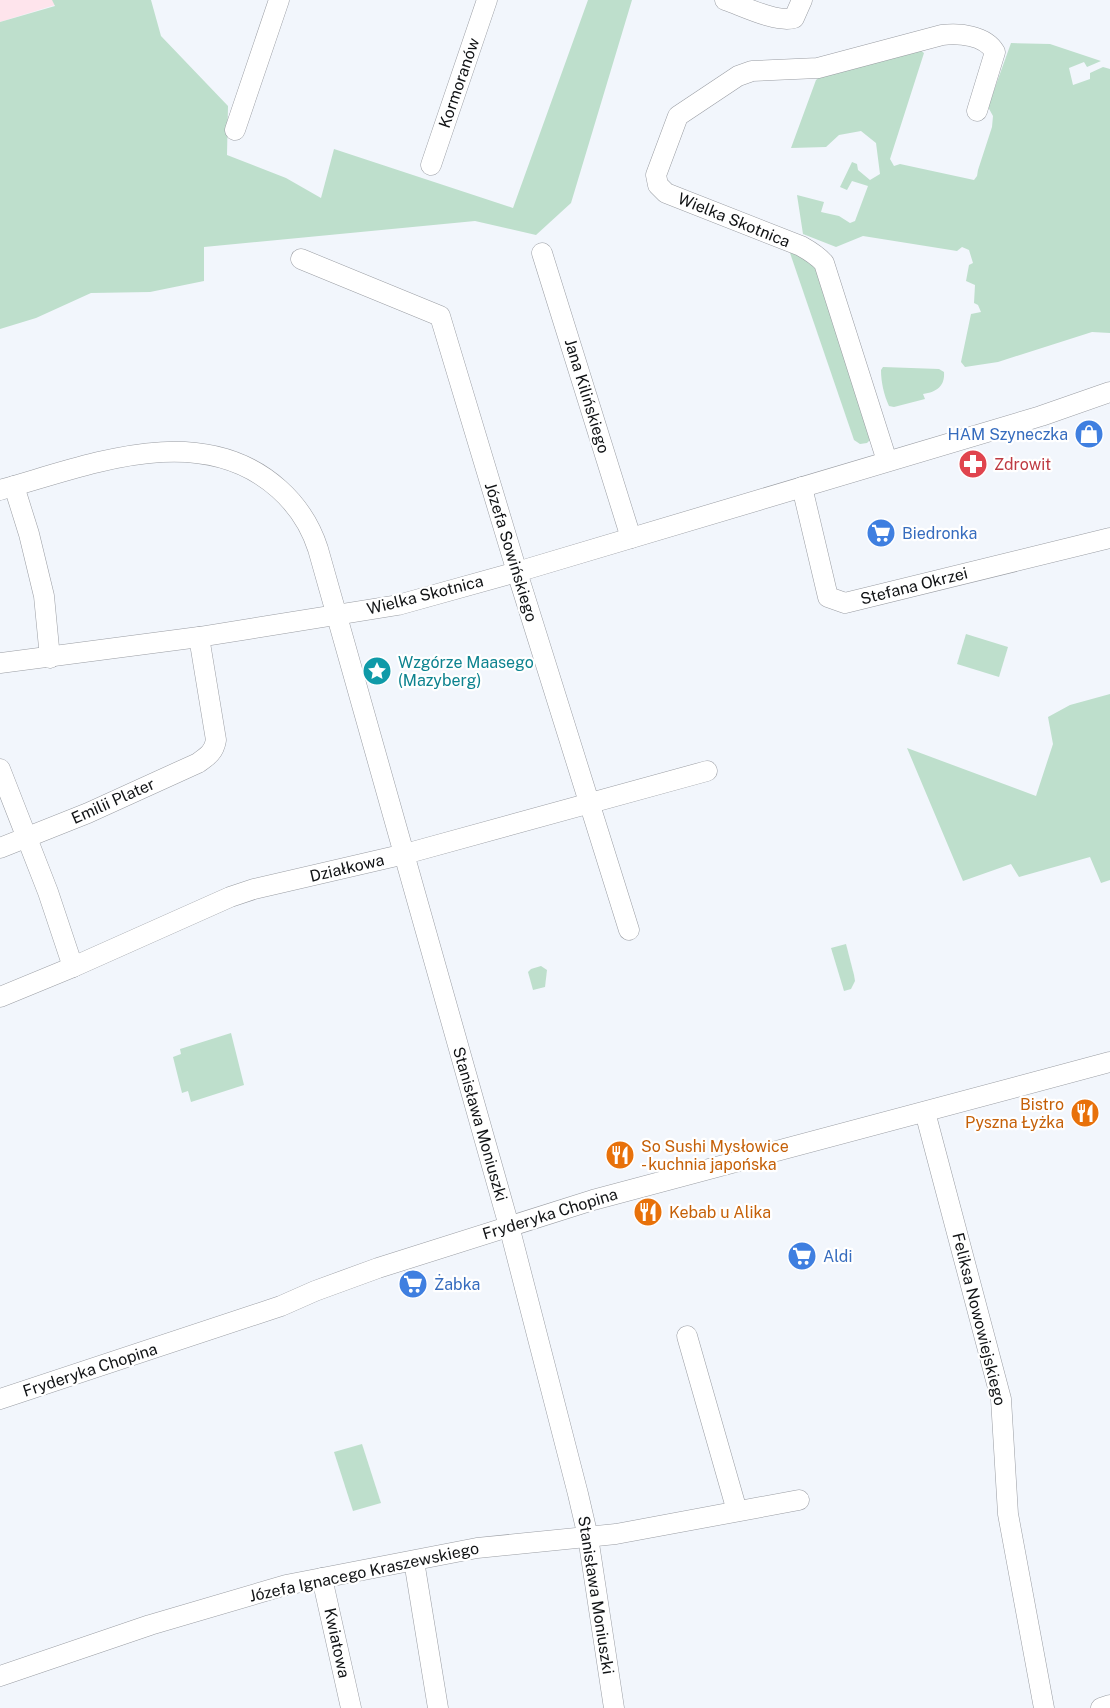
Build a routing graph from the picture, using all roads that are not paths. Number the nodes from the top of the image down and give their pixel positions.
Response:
1 (279, 0) edge
2 (487, 0) edge
3 (725, 0) edge
4 (802, 0) edge
5 (977, 111) dead end
6 (236, 130) dead end
7 (431, 165) dead end
8 (542, 254) dead end
9 (301, 260) dead end
10 (1110, 392) edge
11 (887, 461) junction
12 (802, 487) junction
13 (7, 488) edge
14 (631, 538) junction
15 (1110, 538) edge
16 (517, 572) junction
17 (337, 615) junction
18 (199, 637) junction
19 (50, 658) junction
20 (0, 663) edge
21 (0, 769) edge
22 (707, 771) dead end
23 (589, 802) junction
24 (28, 838) junction
25 (0, 848) edge
26 (405, 854) junction
27 (629, 930) dead end
28 (73, 968) junction
29 (0, 997) edge
30 (1110, 1062) edge
31 (925, 1112) junction
32 (509, 1226) junction
33 (687, 1336) dead end
34 (0, 1399) edge
35 (799, 1500) dead end
36 (737, 1511) junction
37 (588, 1537) junction
38 (414, 1561) junction
39 (322, 1578) junction
40 (0, 1676) edge
41 (1110, 1705) edge
42 (351, 1708) edge
43 (438, 1708) edge
44 (614, 1708) edge
45 (1044, 1708) edge
46 (1101, 1708) edge

1 - 6 street
2 - 7 street, Kormoranów
3 - 4 street
5 - 11 street, Wielka Skotnica
8 - 14 street, Jana Kilińskiego
9 - 16 street, Józefa Sowińskiego
10 - 11 street, Wielka Skotnica
11 - 12 street, Wielka Skotnica
12 - 14 street, Wielka Skotnica
12 - 15 street, Stefana Okrzei
13 - 17 street, Stanisława Moniuszki
13 - 19 street
14 - 16 street, Wielka Skotnica
16 - 17 street, Wielka Skotnica
16 - 23 street, Józefa Sowińskiego
17 - 18 street, Wielka Skotnica
17 - 26 street, Stanisława Moniuszki
18 - 19 street, Wielka Skotnica
18 - 24 street, Emilii Plater
19 - 20 street, Wielka Skotnica
21 - 24 street
22 - 23 street, Działkowa
23 - 26 street, Działkowa
23 - 27 street, Józefa Sowińskiego
24 - 25 street, Emilii Plater
24 - 28 street
26 - 28 street, Działkowa
26 - 32 street, Stanisława Moniuszki
28 - 29 street, Działkowa
30 - 31 street, Fryderyka Chopina
31 - 32 street, Fryderyka Chopina
31 - 45 street, Feliksa Nowowiejskiego
32 - 34 street, Fryderyka Chopina
32 - 37 street, Stanisława Moniuszki
33 - 36 street
35 - 36 street, Józefa Ignacego Kraszewskiego
36 - 37 street, Józefa Ignacego Kraszewskiego
37 - 38 street, Józefa Ignacego Kraszewskiego
37 - 44 street, Stanisława Moniuszki
38 - 39 street, Józefa Ignacego Kraszewskiego
38 - 43 street
39 - 40 street, Józefa Ignacego Kraszewskiego
39 - 42 street, Kwiatowa
41 - 46 street

